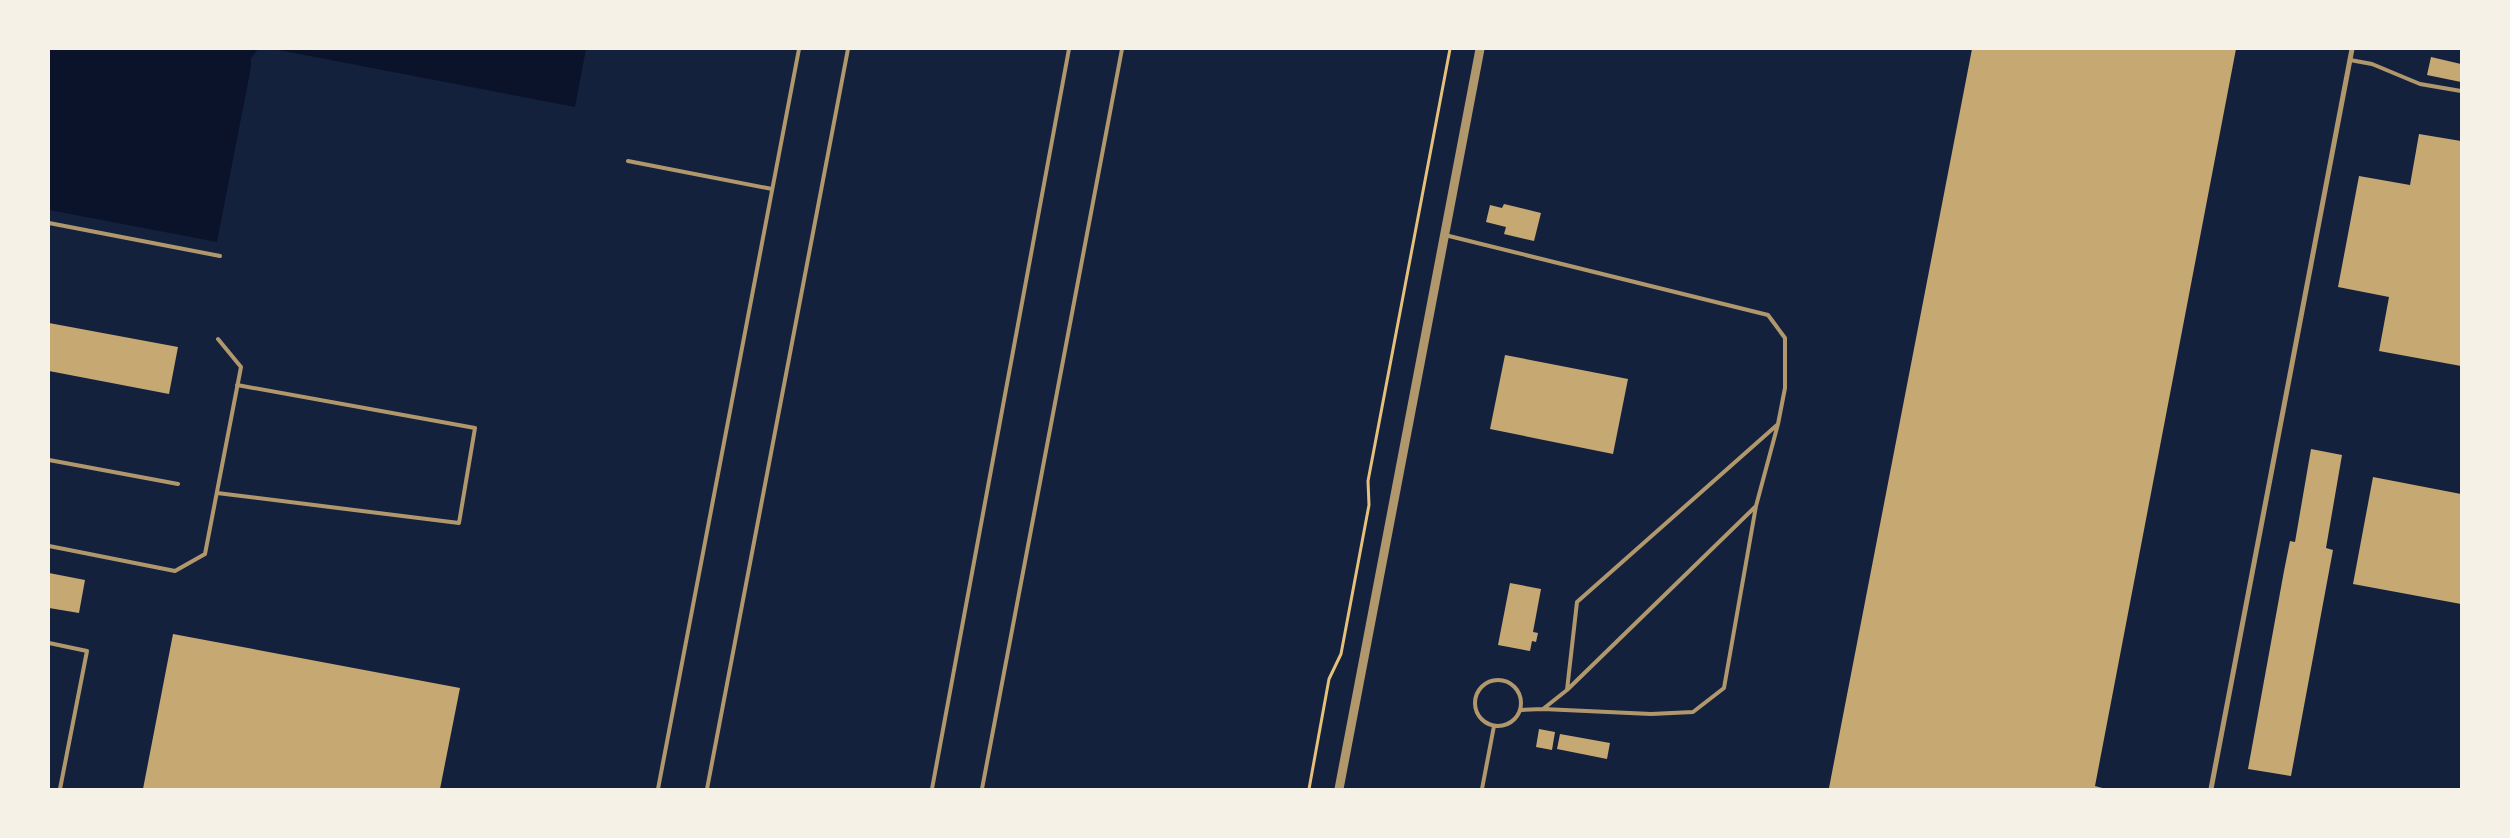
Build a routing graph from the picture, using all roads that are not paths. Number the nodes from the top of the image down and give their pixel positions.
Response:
1 (799, 49) edge
2 (848, 49) edge
3 (1069, 49) edge
4 (1122, 49) edge
5 (1480, 49) edge
6 (2352, 49) edge
7 (2350, 60) junction
8 (2461, 92) edge
9 (628, 161) dead end
10 (772, 189) junction
11 (49, 222) edge
12 (1445, 235) junction
13 (220, 256) dead end
14 (218, 339) dead end
15 (237, 385) junction
16 (1778, 424) junction
17 (49, 460) edge
18 (178, 484) dead end
19 (216, 493) junction
20 (1756, 506) junction
21 (49, 546) edge
22 (49, 643) edge
23 (1566, 690) junction
24 (1543, 708) junction
25 (1521, 710) junction
26 (1494, 726) junction
27 (60, 789) edge
28 (658, 789) edge
29 (707, 789) edge
30 (932, 789) edge
31 (982, 789) edge
32 (1339, 789) edge
33 (1482, 789) edge
34 (2211, 789) edge

1 - 10 lane
2 - 29 lane
3 - 30 lane
4 - 31 lane
5 - 12 street
6 - 7 street
7 - 8 lane
7 - 34 street
9 - 10 lane
10 - 28 lane
11 - 13 lane
12 - 16 lane
12 - 32 street
14 - 15 lane
15 - 19 lane
15 - 19 lane
16 - 20 lane
16 - 23 lane
17 - 18 lane
19 - 21 lane
20 - 23 lane
20 - 24 lane
22 - 27 lane
23 - 24 lane
24 - 25 lane
25 - 26 lane
25 - 26 lane
26 - 33 lane

